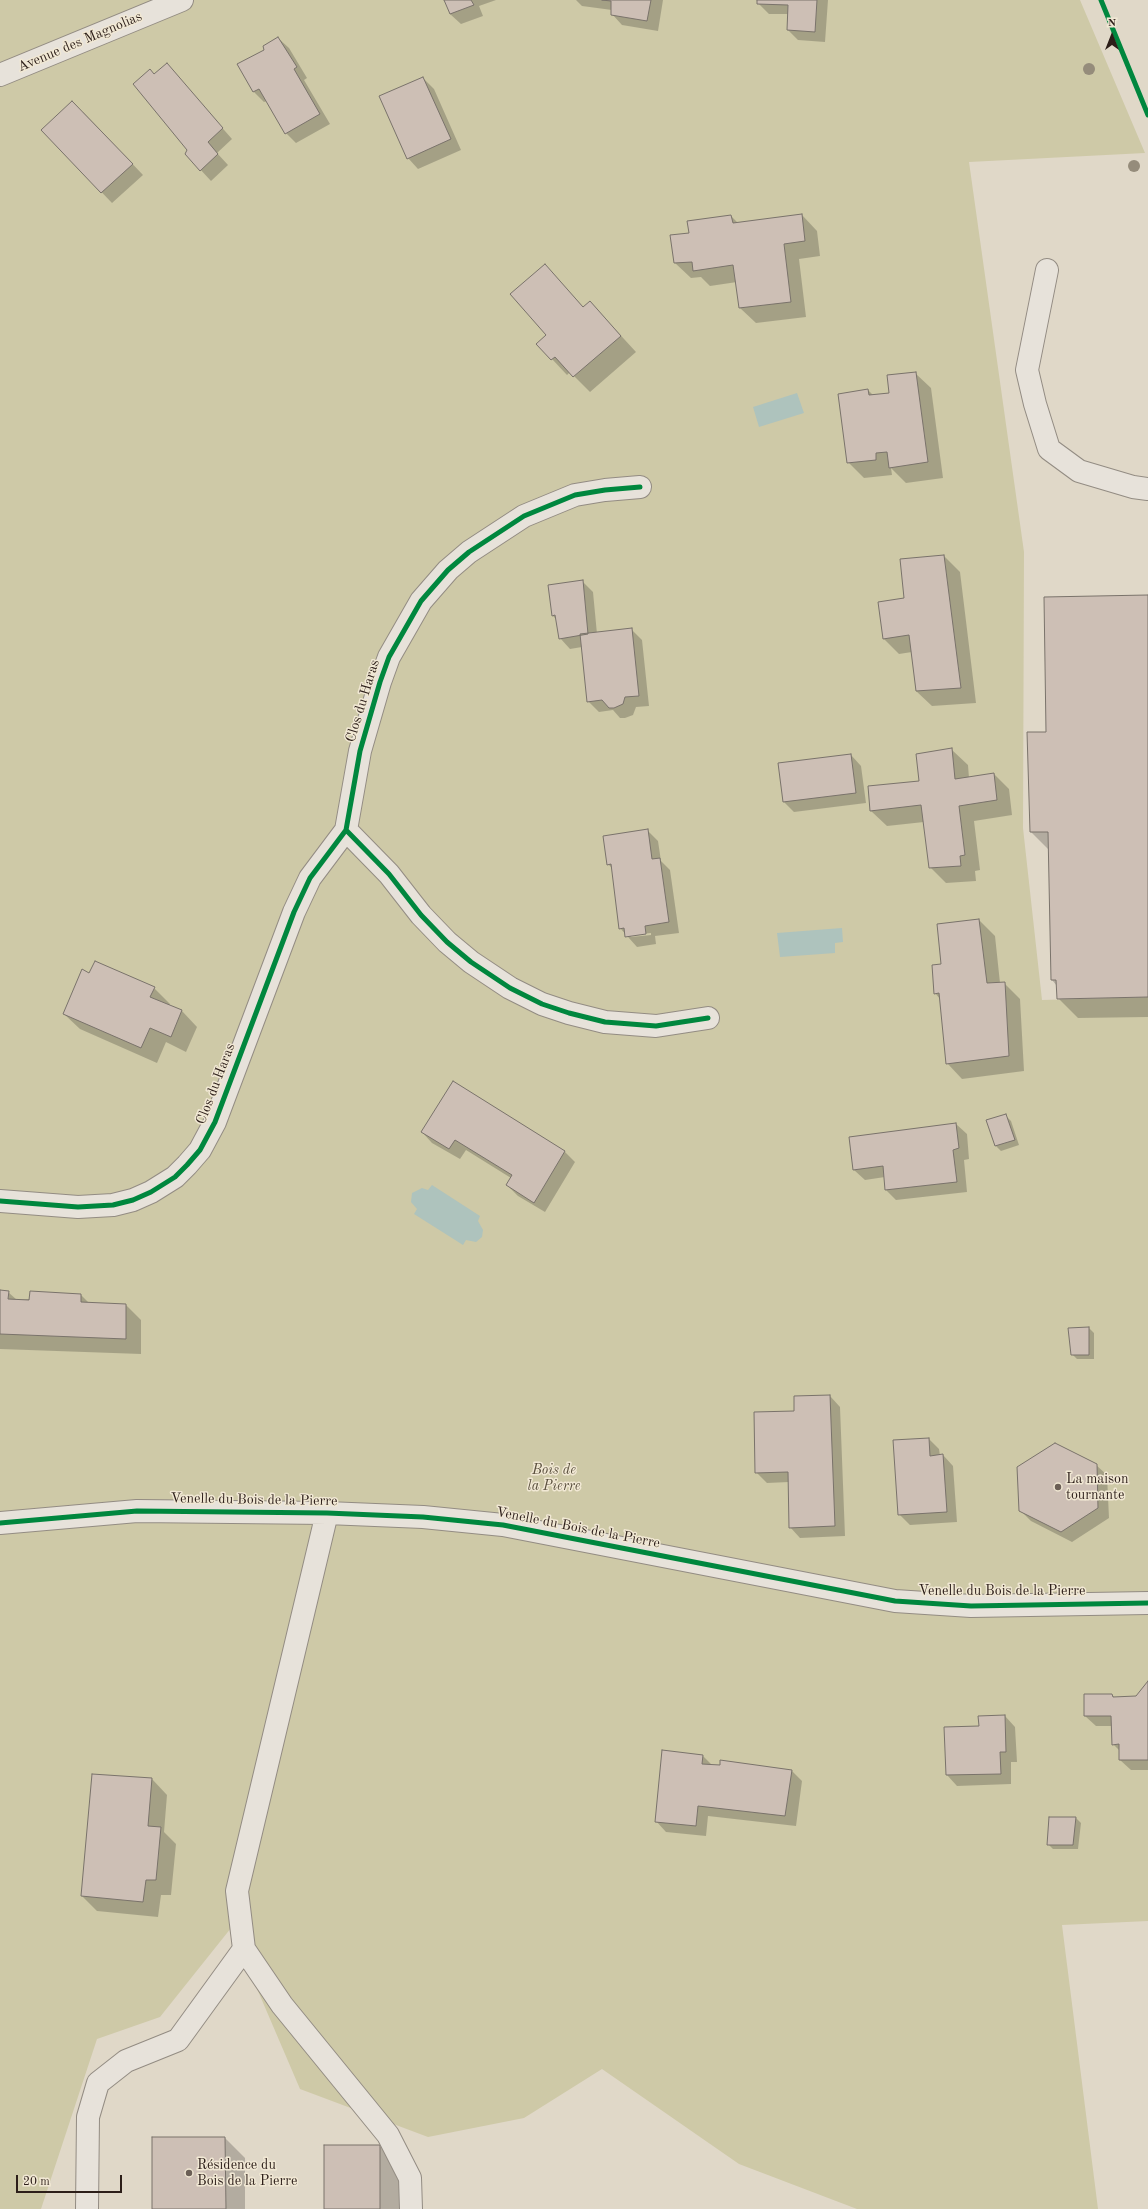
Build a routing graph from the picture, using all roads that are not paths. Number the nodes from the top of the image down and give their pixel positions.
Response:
1 (182, 0) edge
2 (0, 75) edge
3 (1047, 270) dead end
4 (640, 487) dead end
5 (1148, 490) edge
6 (346, 830) junction
7 (708, 1018) dead end
8 (0, 1201) edge
9 (327, 1513) junction
10 (0, 1523) edge
11 (1148, 1603) edge
12 (244, 1949) junction
13 (87, 2209) edge
14 (411, 2209) edge

1 - 2 street, Avenue des Magnolias
3 - 5 street
4 - 6 street, Clos du Haras
6 - 7 street
6 - 8 street, Clos du Haras
9 - 10 street, Venelle du Bois de la Pierre
9 - 11 street, Venelle du Bois de la Pierre
9 - 12 street
12 - 13 street
12 - 14 street

